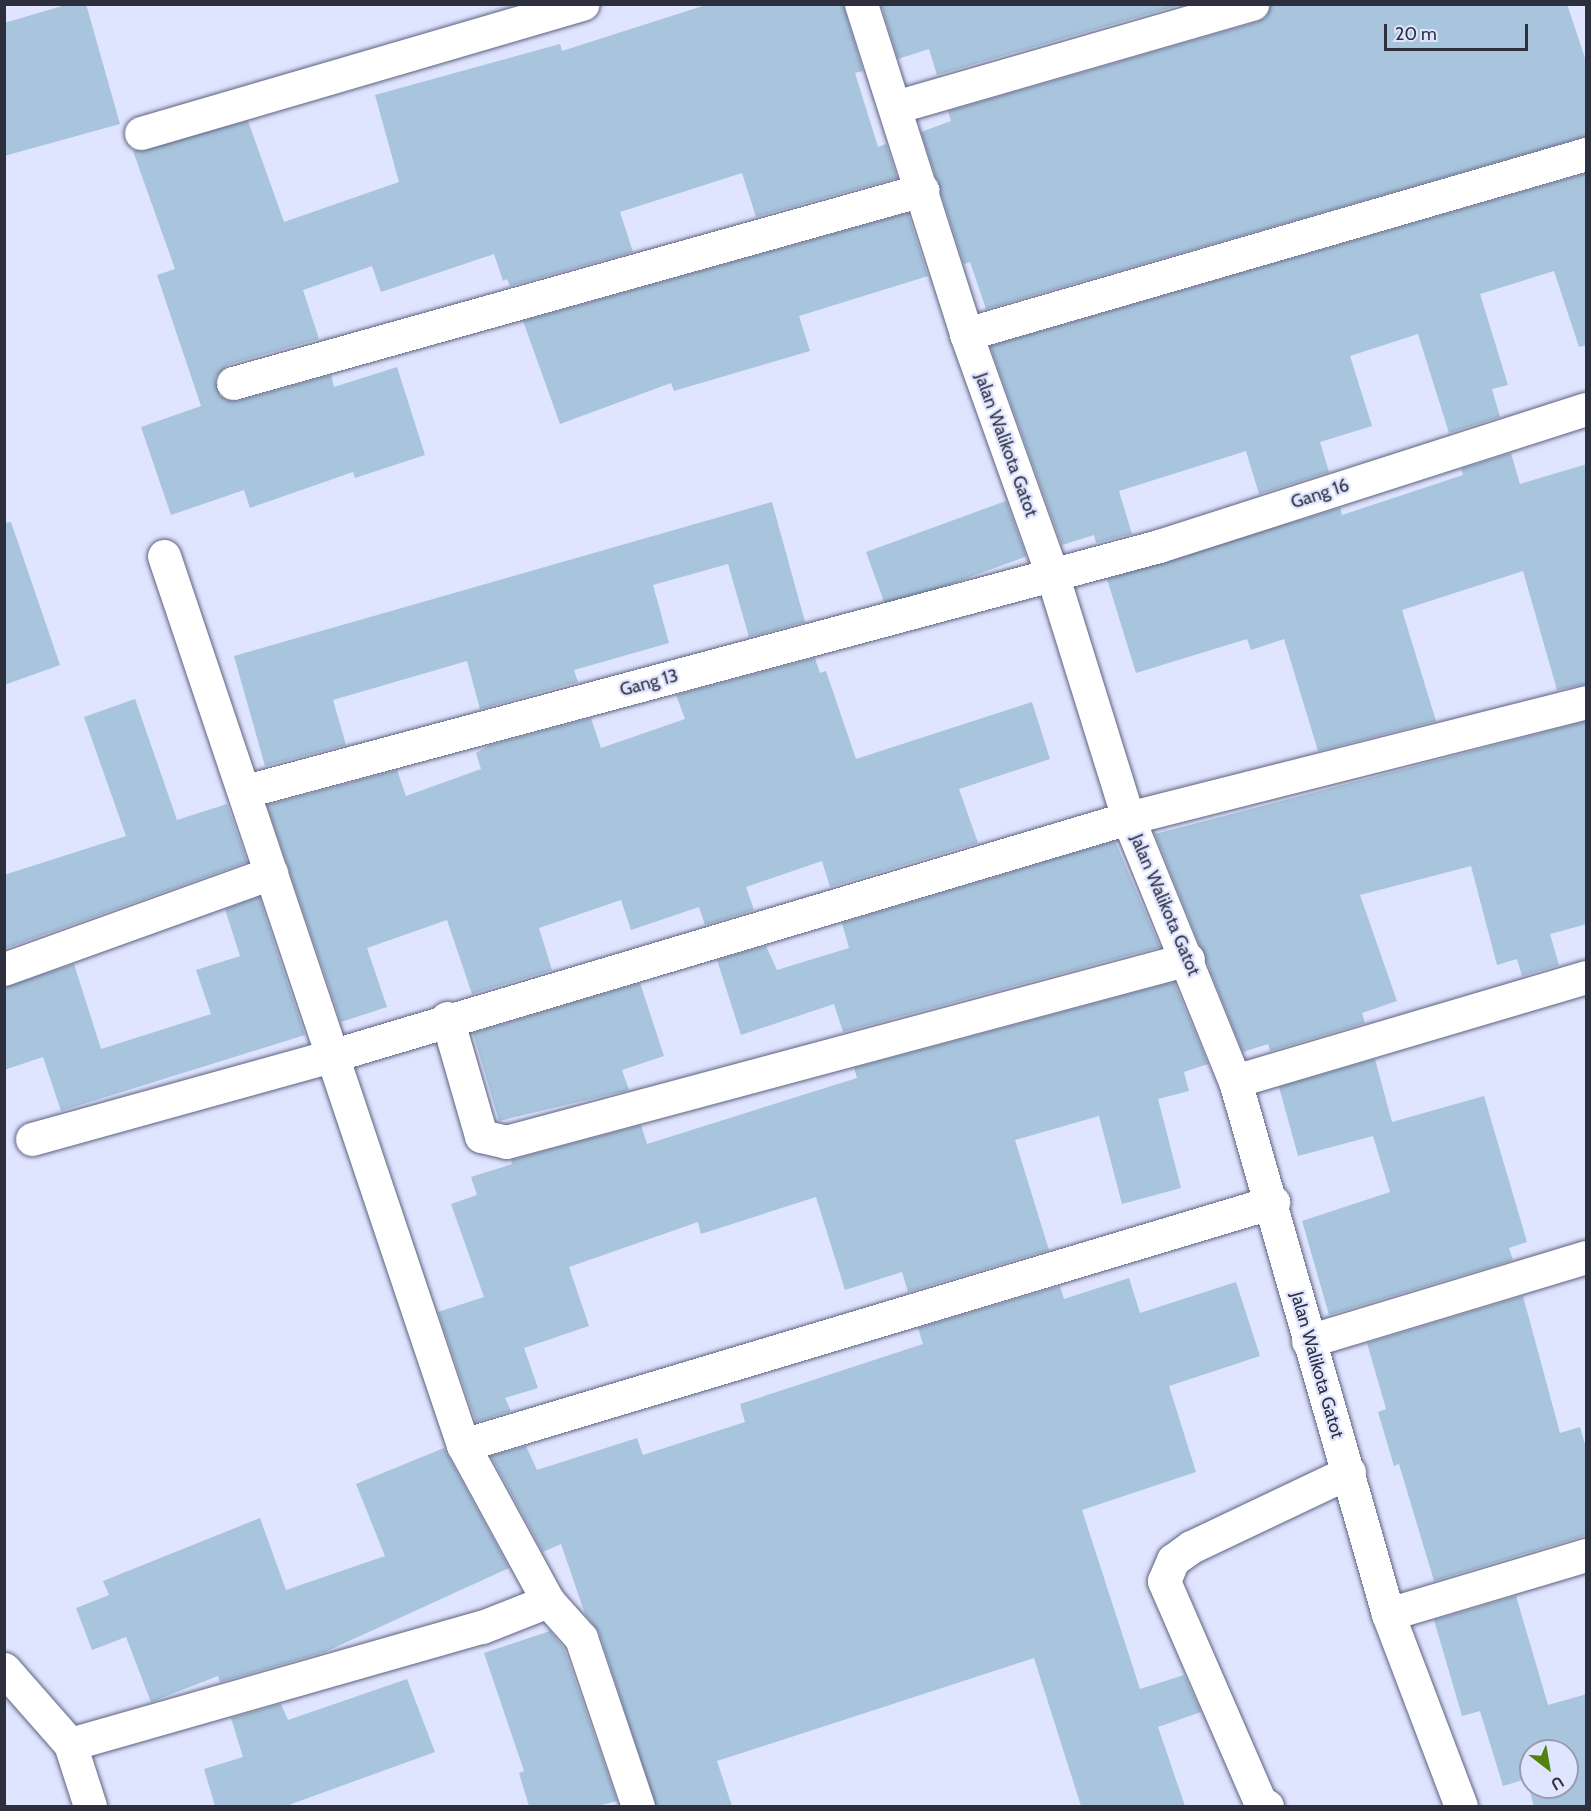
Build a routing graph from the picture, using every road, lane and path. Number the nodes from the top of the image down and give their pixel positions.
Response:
1 (583, 4) edge
2 (861, 4) edge
3 (1252, 4) edge
4 (896, 108) junction
5 (141, 133) dead end
6 (1587, 153) edge
7 (922, 190) junction
8 (966, 334) junction
9 (233, 383) dead end
10 (1587, 409) edge
11 (164, 556) dead end
12 (1052, 574) junction
13 (1587, 702) edge
14 (246, 791) junction
15 (1128, 818) junction
16 (271, 873) junction
17 (1188, 959) junction
18 (4, 969) edge
19 (1587, 977) edge
20 (447, 1018) junction
21 (334, 1055) junction
22 (1235, 1081) junction
23 (32, 1139) dead end
24 (1273, 1203) junction
25 (1587, 1257) edge
26 (1308, 1341) junction
27 (463, 1444) junction
28 (1348, 1472) junction
29 (1587, 1555) edge
30 (548, 1601) junction
31 (1388, 1614) junction
32 (4, 1669) edge
33 (70, 1744) junction
34 (90, 1806) edge
35 (638, 1806) edge
36 (1267, 1806) edge
37 (1457, 1806) edge

1 - 5 street
2 - 4 street, Jalan Walikota Gatot
3 - 4 street
4 - 7 street, Jalan Walikota Gatot
6 - 8 street
7 - 8 street, Jalan Walikota Gatot
7 - 9 street
8 - 12 street, Jalan Walikota Gatot
10 - 12 street, Gang 16
11 - 14 street
12 - 14 street, Gang 13
12 - 15 street, Jalan Walikota Gatot
13 - 15 street
14 - 16 street
15 - 17 street, Jalan Walikota Gatot
15 - 20 street
16 - 18 street
16 - 21 street
17 - 20 street
17 - 22 street, Jalan Walikota Gatot
19 - 22 street
20 - 21 street
21 - 23 street
21 - 27 street
22 - 24 street, Jalan Walikota Gatot
24 - 26 street, Jalan Walikota Gatot
24 - 27 street
25 - 26 street
26 - 28 street, Jalan Walikota Gatot
27 - 30 street
28 - 31 street, Jalan Walikota Gatot
28 - 36 street
29 - 31 street
30 - 33 street
30 - 35 street
31 - 37 street, Jalan Walikota Gatot
32 - 33 street
33 - 34 street

